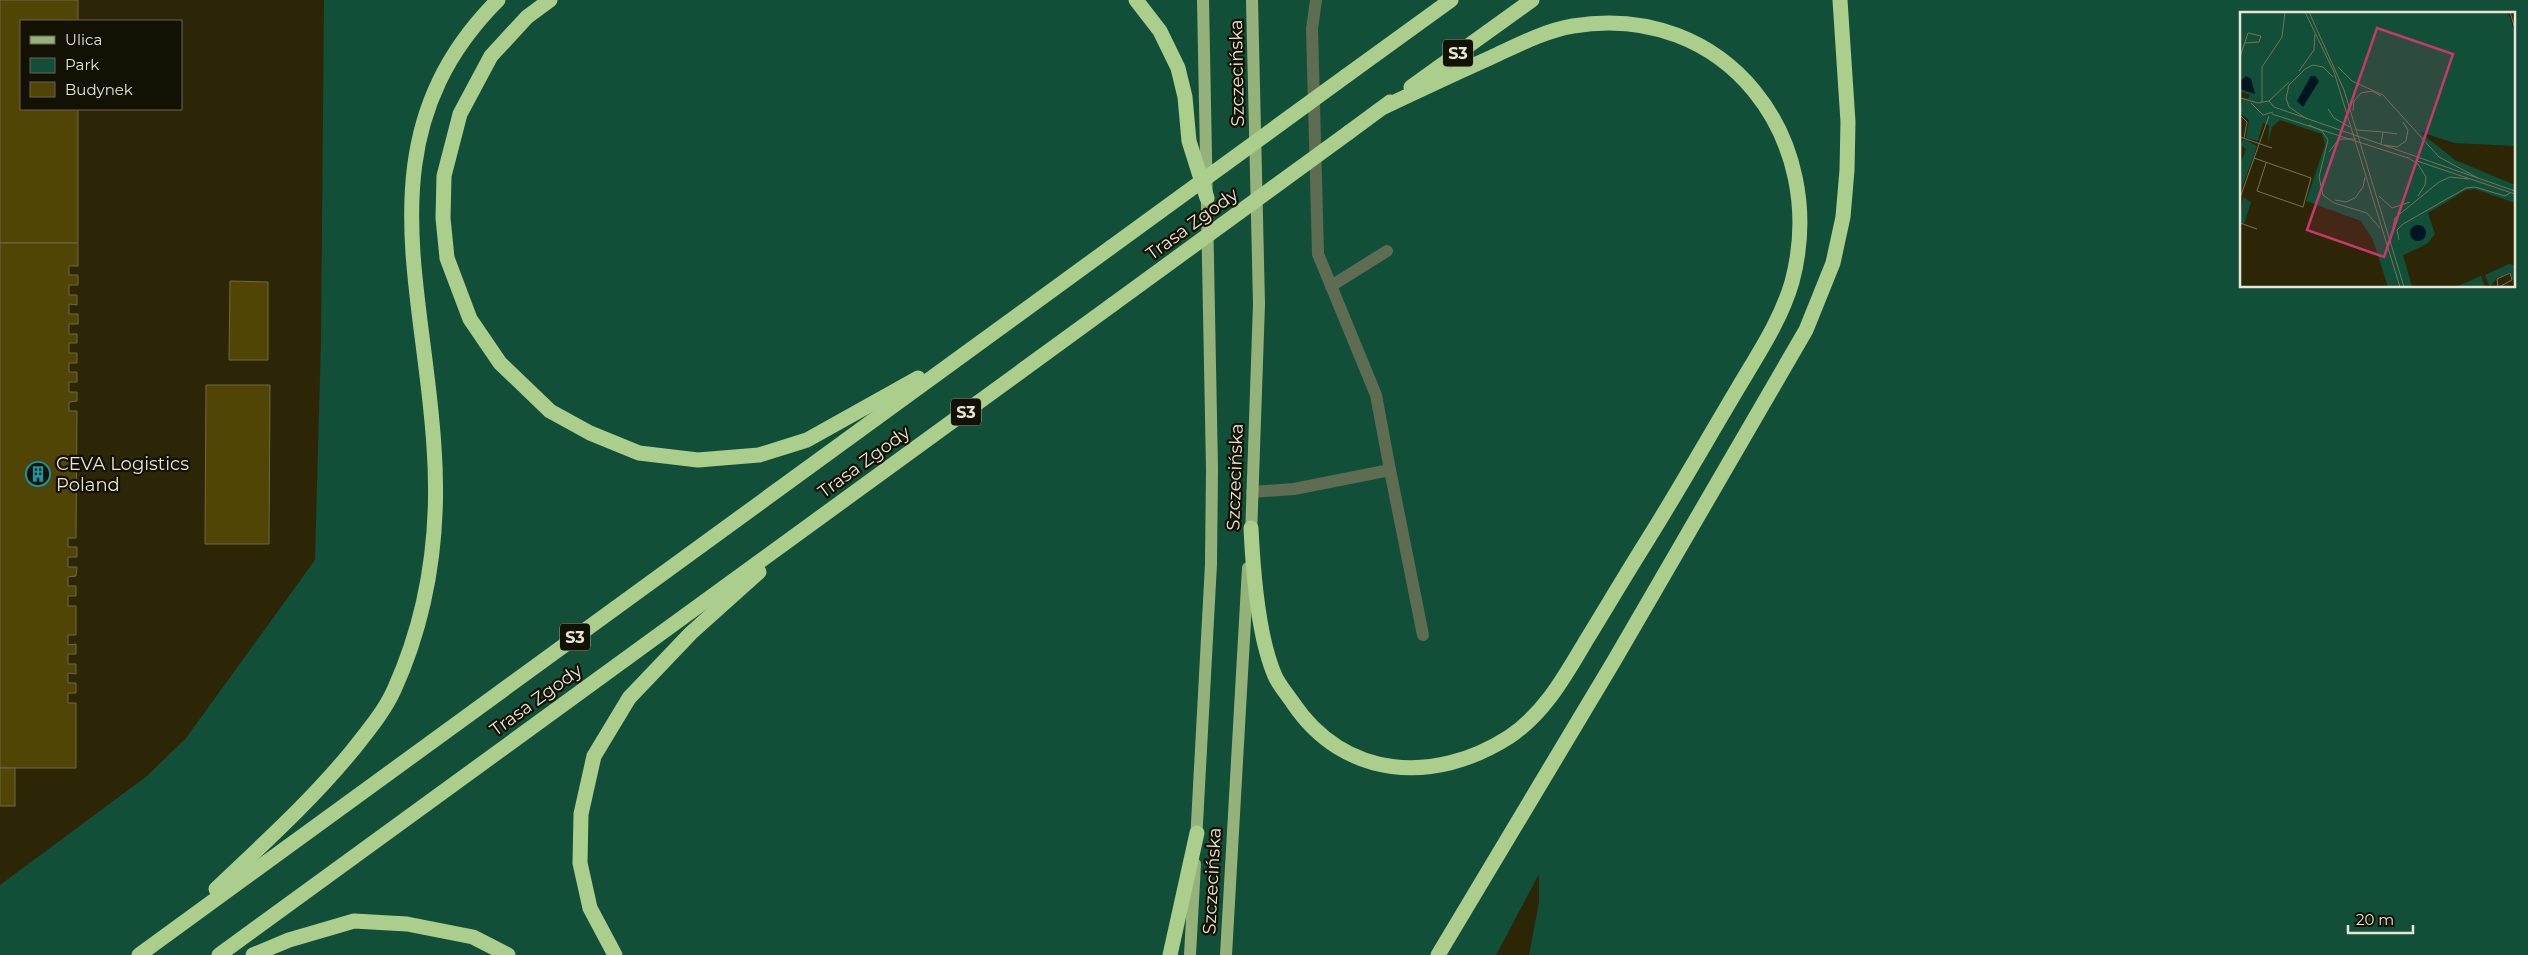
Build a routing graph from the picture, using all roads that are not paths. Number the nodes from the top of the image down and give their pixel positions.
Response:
1 (498, 0) edge
2 (550, 0) edge
3 (1136, 0) edge
4 (1202, 0) edge
5 (1252, 0) edge
6 (1316, 0) edge
7 (1451, 0) edge
8 (1532, 0) edge
9 (1840, 0) edge
10 (1384, 107) junction
11 (1207, 198) junction
12 (1387, 251) dead end
13 (1331, 286) junction
14 (981, 343) junction
15 (1390, 470) junction
16 (1252, 492) junction
17 (818, 518) junction
18 (1251, 528) junction
19 (1423, 635) dead end
20 (1197, 833) junction
21 (170, 933) junction
22 (139, 955) edge
23 (219, 955) edge
24 (253, 955) edge
25 (508, 955) edge
26 (615, 955) edge
27 (1170, 955) edge
28 (1190, 955) edge
29 (1226, 955) edge
30 (1438, 955) edge

1 - 21 highway
2 - 14 highway
3 - 11 highway
4 - 11 main road, Szczecińska
5 - 16 main road, Szczecińska
6 - 13 lane
7 - 14 highway, Trasa Zgody / S3, bridge
8 - 10 highway, Trasa Zgody / S3
9 - 30 highway
10 - 17 highway, Trasa Zgody / S3, bridge
10 - 18 highway
11 - 20 main road, Szczecińska
12 - 13 lane
13 - 15 lane
14 - 21 highway, Trasa Zgody / S3
15 - 16 lane
15 - 19 lane
16 - 18 main road, Szczecińska
17 - 23 highway, Trasa Zgody / S3
17 - 26 highway
18 - 29 main road, Szczecińska
20 - 27 highway
20 - 28 main road, Szczecińska
21 - 22 highway, Trasa Zgody / S3
24 - 25 highway

